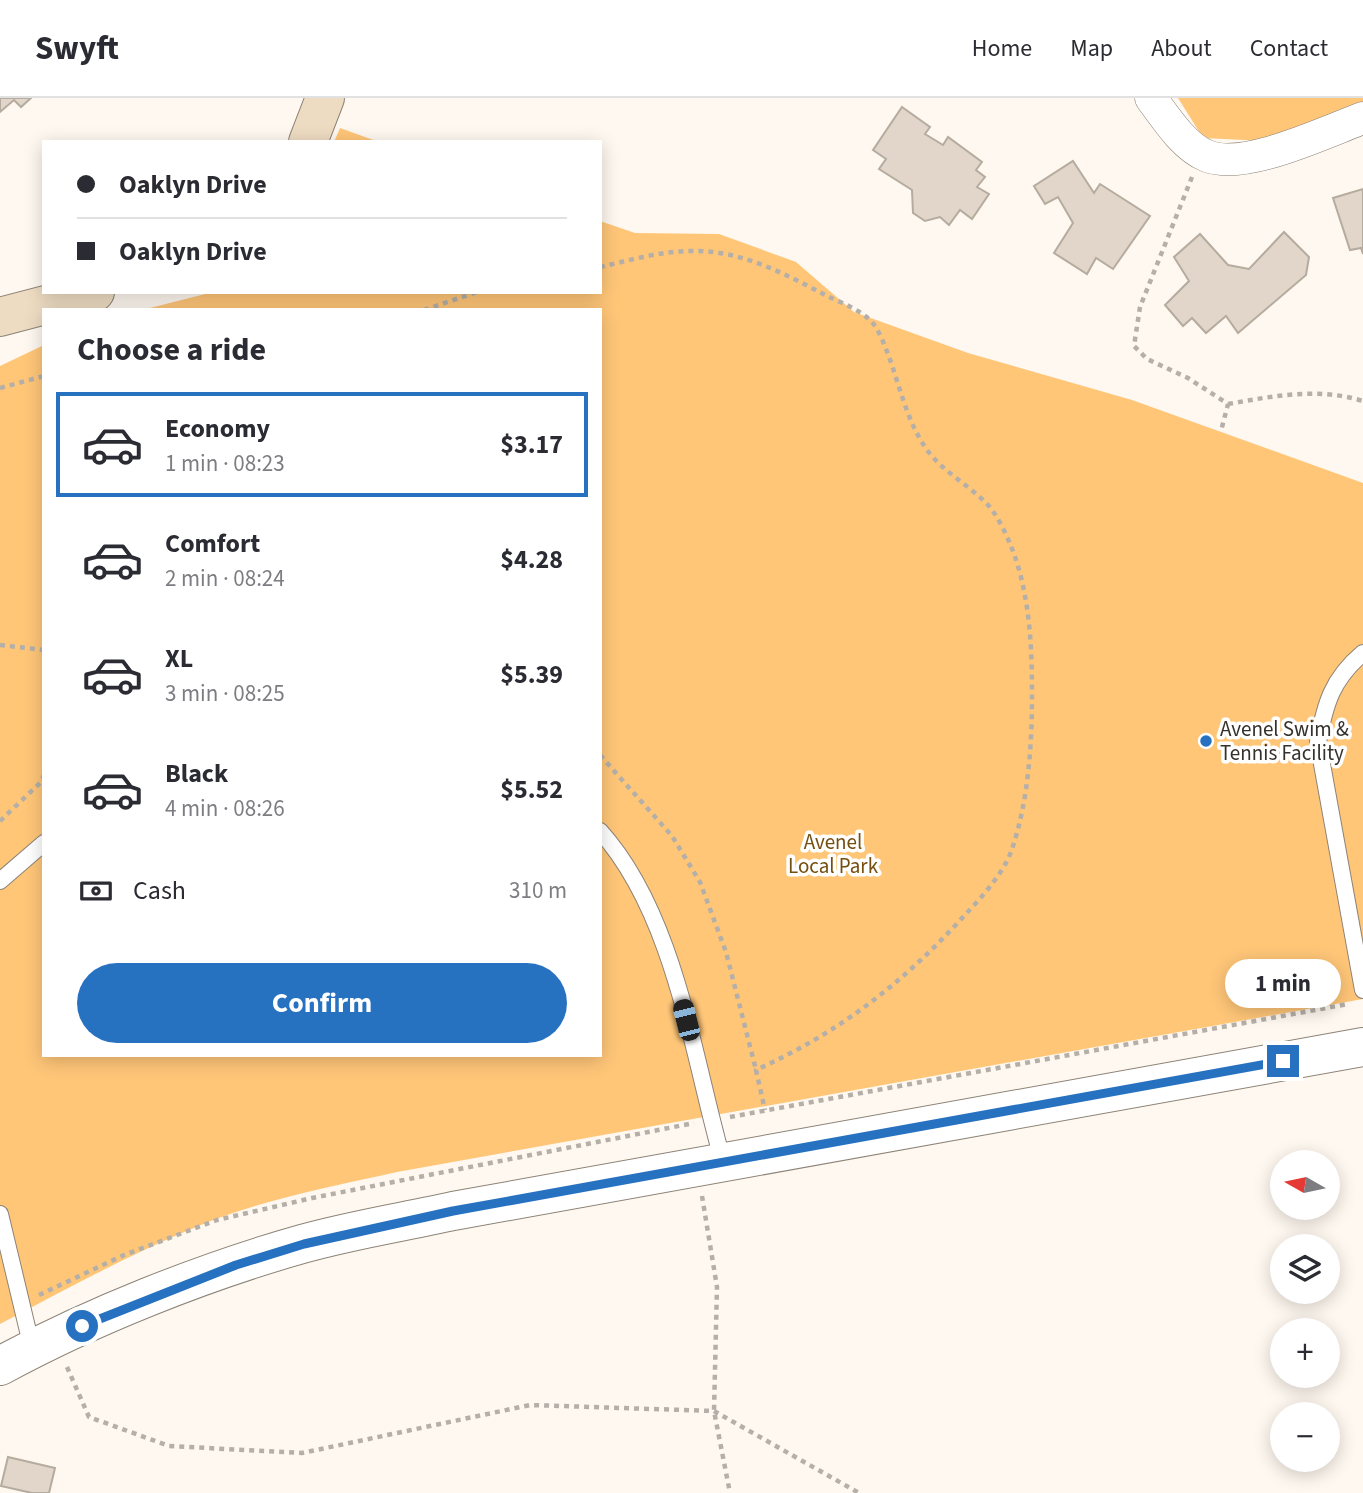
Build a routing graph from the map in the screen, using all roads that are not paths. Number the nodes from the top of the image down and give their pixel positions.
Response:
1 (325, 98) edge
2 (1151, 98) edge
3 (1363, 118) edge
4 (309, 140) edge
5 (87, 294) edge
6 (0, 317) edge
7 (1363, 653) edge
8 (602, 833) edge
9 (42, 845) edge
10 (0, 881) edge
11 (1363, 990) edge
12 (1363, 1047) edge
13 (723, 1162) junction
14 (0, 1214) edge
15 (29, 1350) edge

1 - 4 main road
2 - 3 street
5 - 6 main road
7 - 11 lane
8 - 13 lane
9 - 10 lane
12 - 13 street
13 - 15 street
14 - 15 lane

